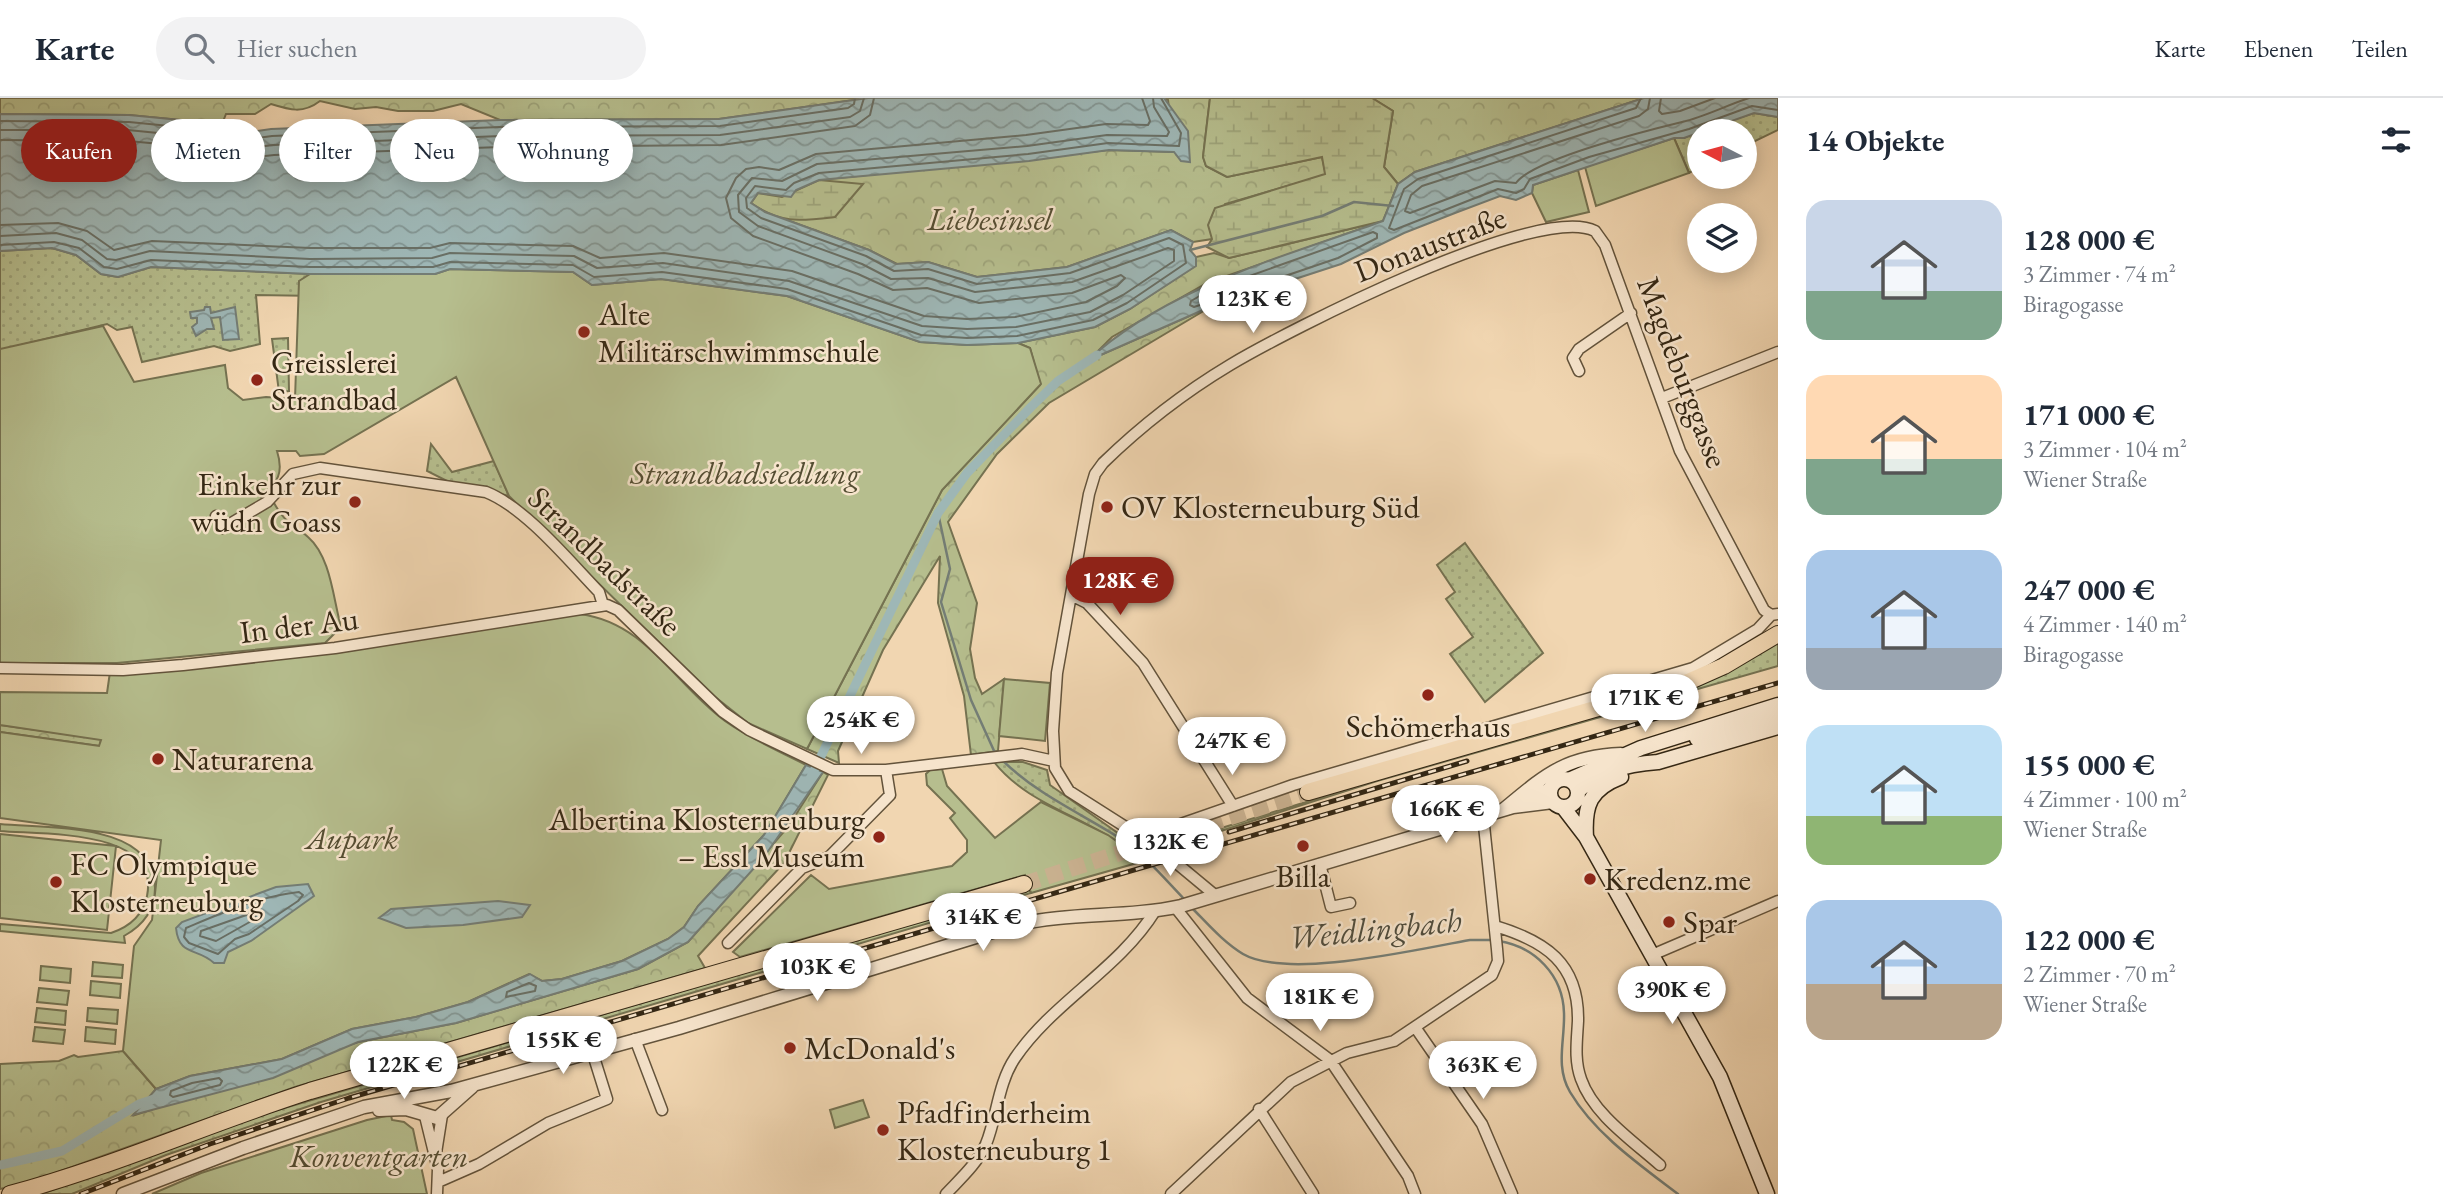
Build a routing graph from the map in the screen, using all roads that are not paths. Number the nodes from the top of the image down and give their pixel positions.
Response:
1 (1588, 228) joint
2 (1631, 313) junction
3 (1778, 352) edge
4 (1578, 372) dead end
5 (1662, 398) junction
6 (216, 516) dead end
7 (1074, 596) junction
8 (603, 605) junction
9 (1772, 614) edge
10 (1778, 634) edge
11 (0, 668) edge
12 (1778, 705) edge
13 (1777, 728) edge
14 (1633, 759) junction
15 (1054, 761) junction
16 (1658, 762) junction
17 (886, 770) junction
18 (1308, 792) tunnel mouth
19 (1565, 795) junction
20 (1233, 806) junction
21 (1508, 809) junction
22 (1483, 816) junction
23 (1586, 837) junction
24 (1147, 841) junction
25 (1320, 864) junction
26 (1024, 884) tunnel mouth
27 (1216, 896) junction
28 (1778, 901) edge
29 (1350, 904) dead end
30 (1178, 907) junction
31 (1155, 911) junction
32 (1495, 928) junction
33 (728, 943) dead end
34 (1652, 955) junction
35 (1415, 1027) junction
36 (635, 1040) junction
37 (592, 1051) junction
38 (1330, 1060) junction
39 (483, 1080) junction
40 (432, 1093) junction
41 (1259, 1109) junction
42 (662, 1110) dead end
43 (445, 1112) junction
44 (351, 1113) junction
45 (424, 1116) junction
46 (435, 1155) junction
47 (1660, 1165) dead end
48 (438, 1188) edge
49 (10, 1194) edge
50 (123, 1194) edge
51 (946, 1194) edge
52 (1171, 1194) edge
53 (1313, 1194) edge
54 (1415, 1194) edge
55 (1512, 1194) edge
56 (1767, 1194) edge

1 - 2 street, Magdeburggasse
1 - 7 street, Donaustraße
2 - 4 street
2 - 5 street, Magdeburggasse
3 - 5 street
5 - 9 street, Magdeburggasse
6 - 8 street, Strandbadstraße
7 - 15 street, Donaustraße
7 - 20 street
8 - 11 street, In der Au
8 - 17 street, Strandbadstraße
9 - 20 street
10 - 18 main road
12 - 14 main road
13 - 14 main road
13 - 16 main road
14 - 16 main road
14 - 19 main road
14 - 21 street
15 - 17 street, Strandbadstraße
15 - 24 street, Donaustraße
16 - 23 main road
17 - 33 street
19 - 21 street
19 - 23 main road
20 - 24 street
21 - 22 street
22 - 25 street
22 - 32 street
23 - 34 main road
24 - 27 street, Donaustraße
25 - 27 street
25 - 29 street
26 - 49 main road
27 - 30 street
28 - 34 street
30 - 31 street
30 - 38 street
31 - 36 street
31 - 51 street
32 - 35 street
32 - 47 street
34 - 56 main road
35 - 38 street
35 - 55 street
36 - 37 street
36 - 42 street
37 - 39 street
37 - 48 street
38 - 41 street
38 - 54 street
39 - 40 street
39 - 43 street
40 - 43 street
40 - 44 street
40 - 45 street
41 - 52 street
41 - 53 street
43 - 45 street
43 - 46 street
44 - 45 street
44 - 50 street
45 - 46 street
46 - 48 street

